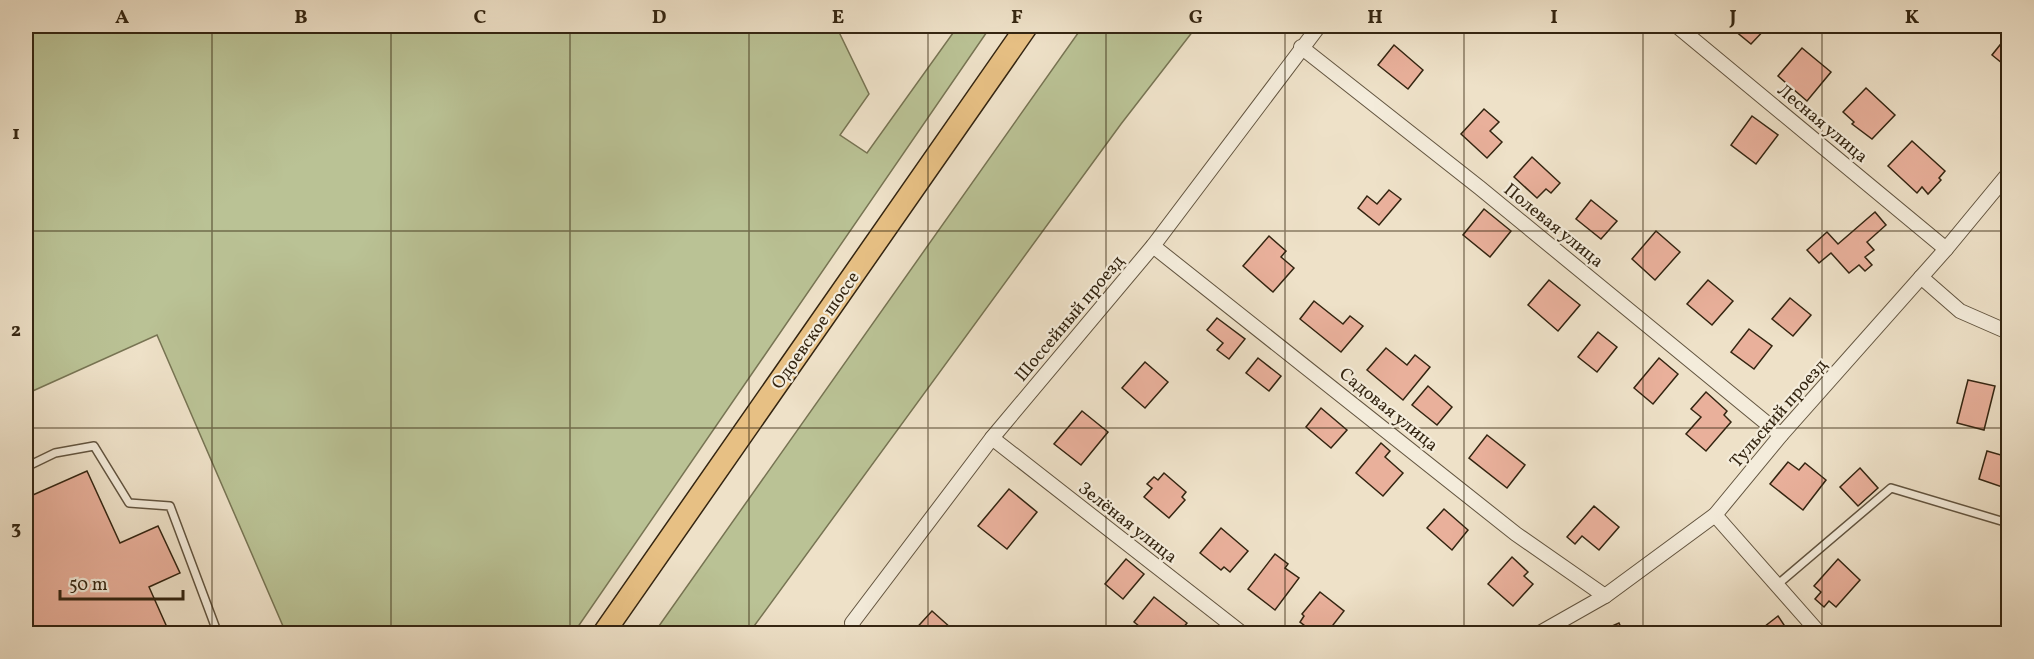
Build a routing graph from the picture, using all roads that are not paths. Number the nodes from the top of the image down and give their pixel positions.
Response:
1 (1027, 26) edge
2 (1319, 26) edge
3 (1677, 26) edge
4 (1301, 47) junction
5 (2008, 174) edge
6 (1153, 246) junction
7 (1946, 249) junction
8 (1921, 278) junction
9 (2008, 332) edge
10 (1781, 435) junction
11 (992, 438) junction
12 (26, 467) edge
13 (1715, 515) junction
14 (2008, 523) edge
15 (1777, 585) junction
16 (1605, 596) junction
17 (218, 633) edge
18 (603, 633) edge
19 (855, 633) edge
20 (1243, 633) edge
21 (1538, 633) edge
22 (1820, 633) edge

1 - 18 main road, Одоевское шоссе
2 - 4 street, Шоссейный проезд
3 - 7 street, Лесная улица
4 - 6 street, Шоссейный проезд
4 - 10 street, Полевая улица
5 - 7 street, Тульский проезд
6 - 11 street, Шоссейный проезд
6 - 16 street, Садовая улица
7 - 8 street, Тульский проезд
8 - 9 street
8 - 10 street, Тульский проезд
10 - 13 street, Тульский проезд
11 - 19 street, Шоссейный проезд
11 - 20 street, Зелёная улица
12 - 17 lane
13 - 15 street
13 - 16 street, Тульский проезд
14 - 15 lane
15 - 22 street
16 - 21 street, Тульский проезд

